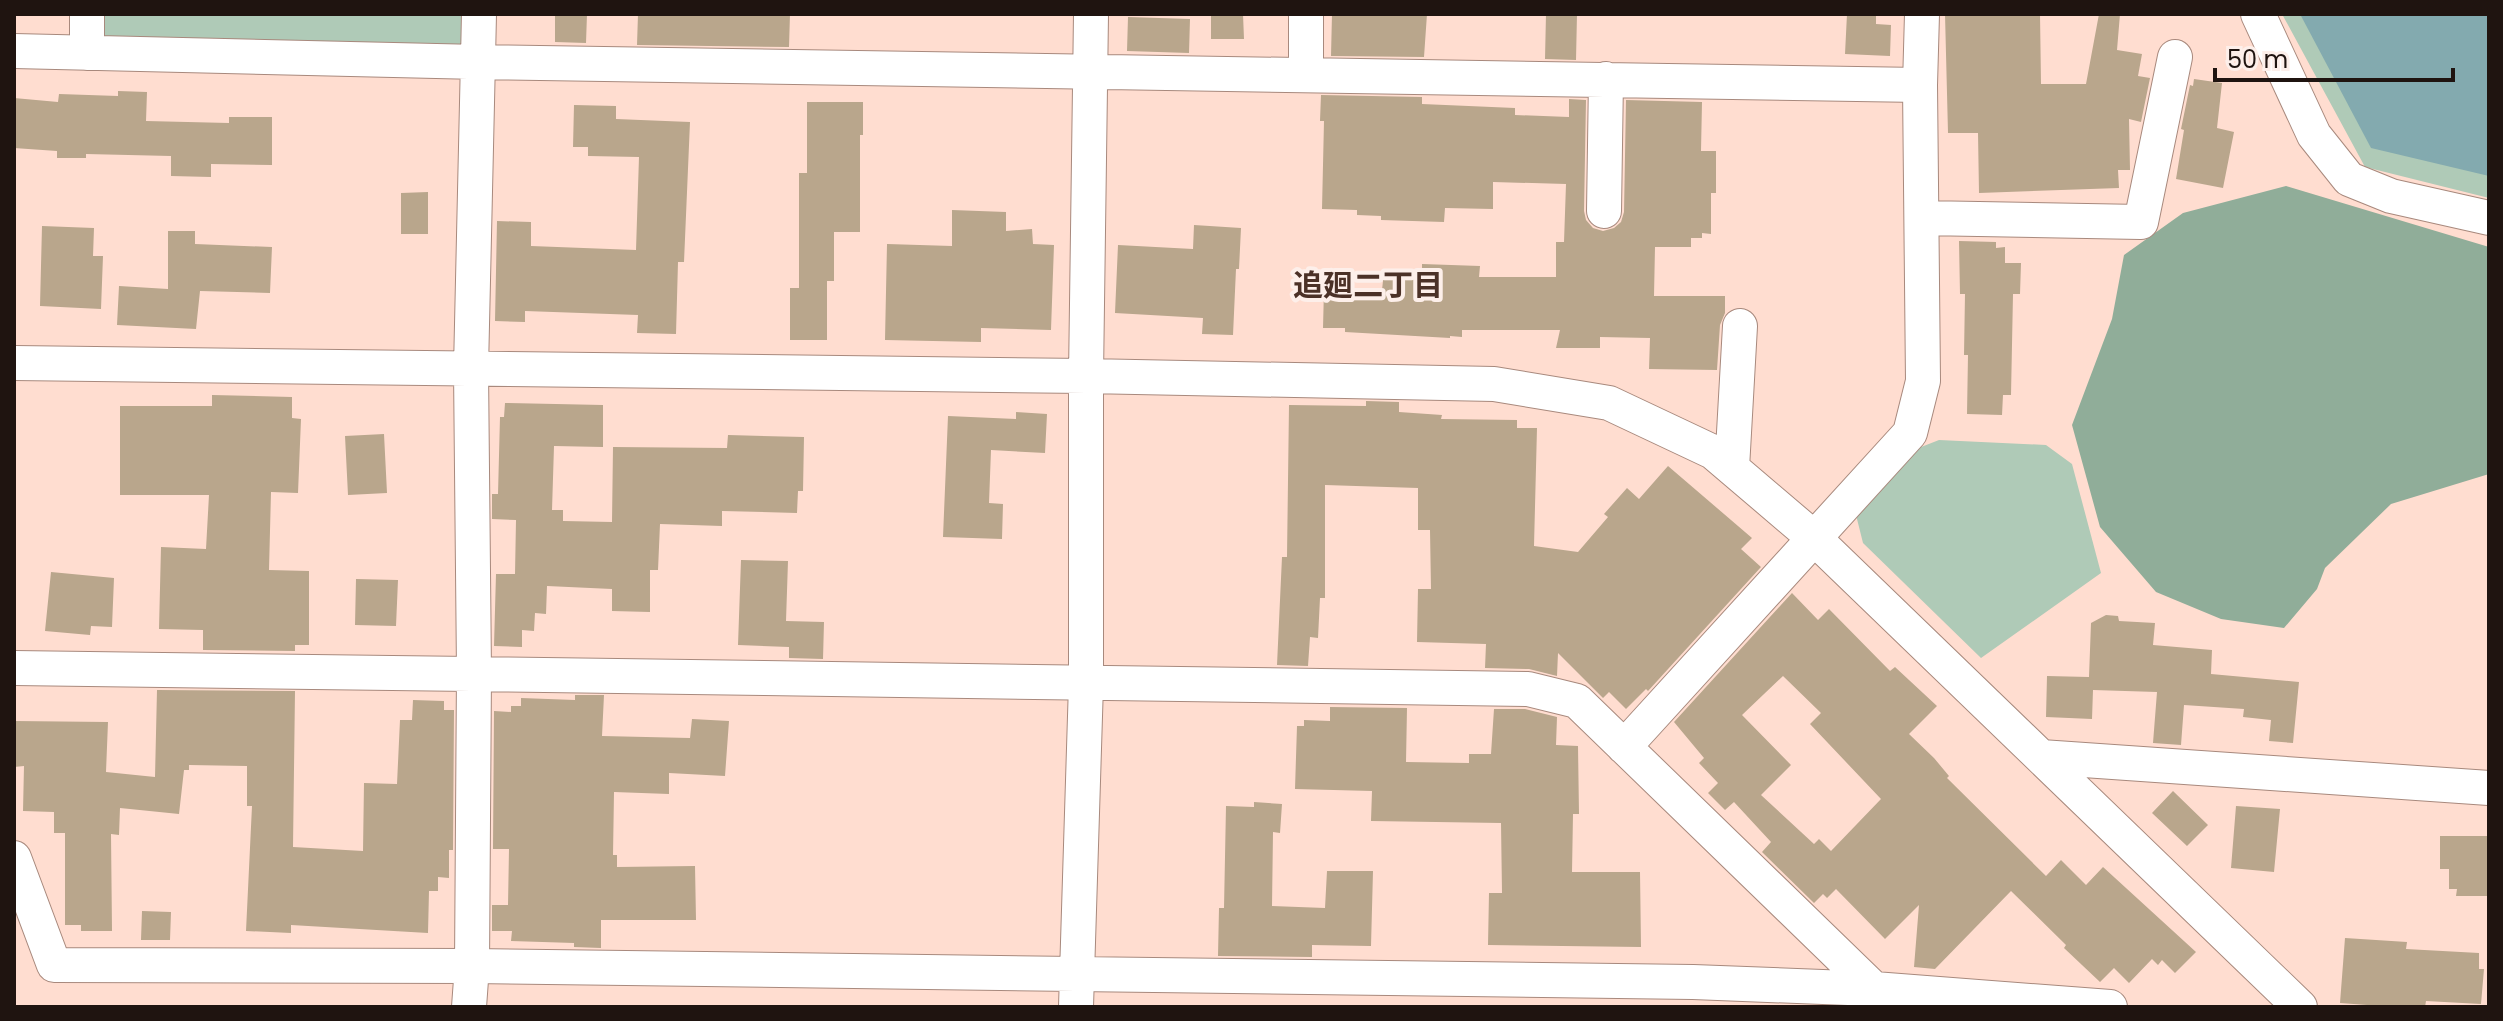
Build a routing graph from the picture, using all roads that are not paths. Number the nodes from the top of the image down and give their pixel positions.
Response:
1 (87, 14) edge
2 (479, 14) edge
3 (1091, 14) edge
4 (1306, 14) edge
5 (1922, 14) edge
6 (2258, 14) edge
7 (14, 51) edge
8 (87, 53) junction
9 (2175, 57) dead end
10 (479, 62) junction
11 (1090, 70) junction
12 (1306, 74) junction
13 (1606, 79) junction
14 (1920, 85) junction
15 (1604, 211) dead end
16 (1923, 218) junction
17 (2489, 218) edge
18 (1740, 326) dead end
19 (14, 363) edge
20 (471, 369) junction
21 (1086, 376) junction
22 (1732, 468) junction
23 (1814, 538) junction
24 (14, 668) edge
25 (474, 672) junction
26 (1086, 684) junction
27 (1624, 747) junction
28 (2041, 757) junction
29 (2489, 788) edge
30 (14, 858) edge
31 (472, 966) junction
32 (1874, 989) junction
33 (1076, 991) edge
34 (1692, 995) edge
35 (469, 1007) edge
36 (2110, 1007) edge
37 (2300, 1007) edge

1 - 8 street
2 - 10 street
3 - 11 street
4 - 12 street
5 - 14 street
6 - 17 street
7 - 8 street
8 - 10 street
9 - 16 street
10 - 11 street
10 - 20 street
11 - 12 street
11 - 21 street
12 - 13 street
13 - 14 street
13 - 15 street
14 - 16 street
16 - 23 street
18 - 22 street
19 - 20 street
20 - 21 street
20 - 25 street
21 - 22 street
21 - 26 street
22 - 23 street
23 - 27 street
23 - 28 street
24 - 25 street
25 - 26 street
25 - 31 street
26 - 27 street
26 - 33 street
27 - 32 street
28 - 29 street
28 - 37 street
30 - 31 street
31 - 33 street
31 - 35 street
32 - 34 street
32 - 36 street
33 - 34 street

